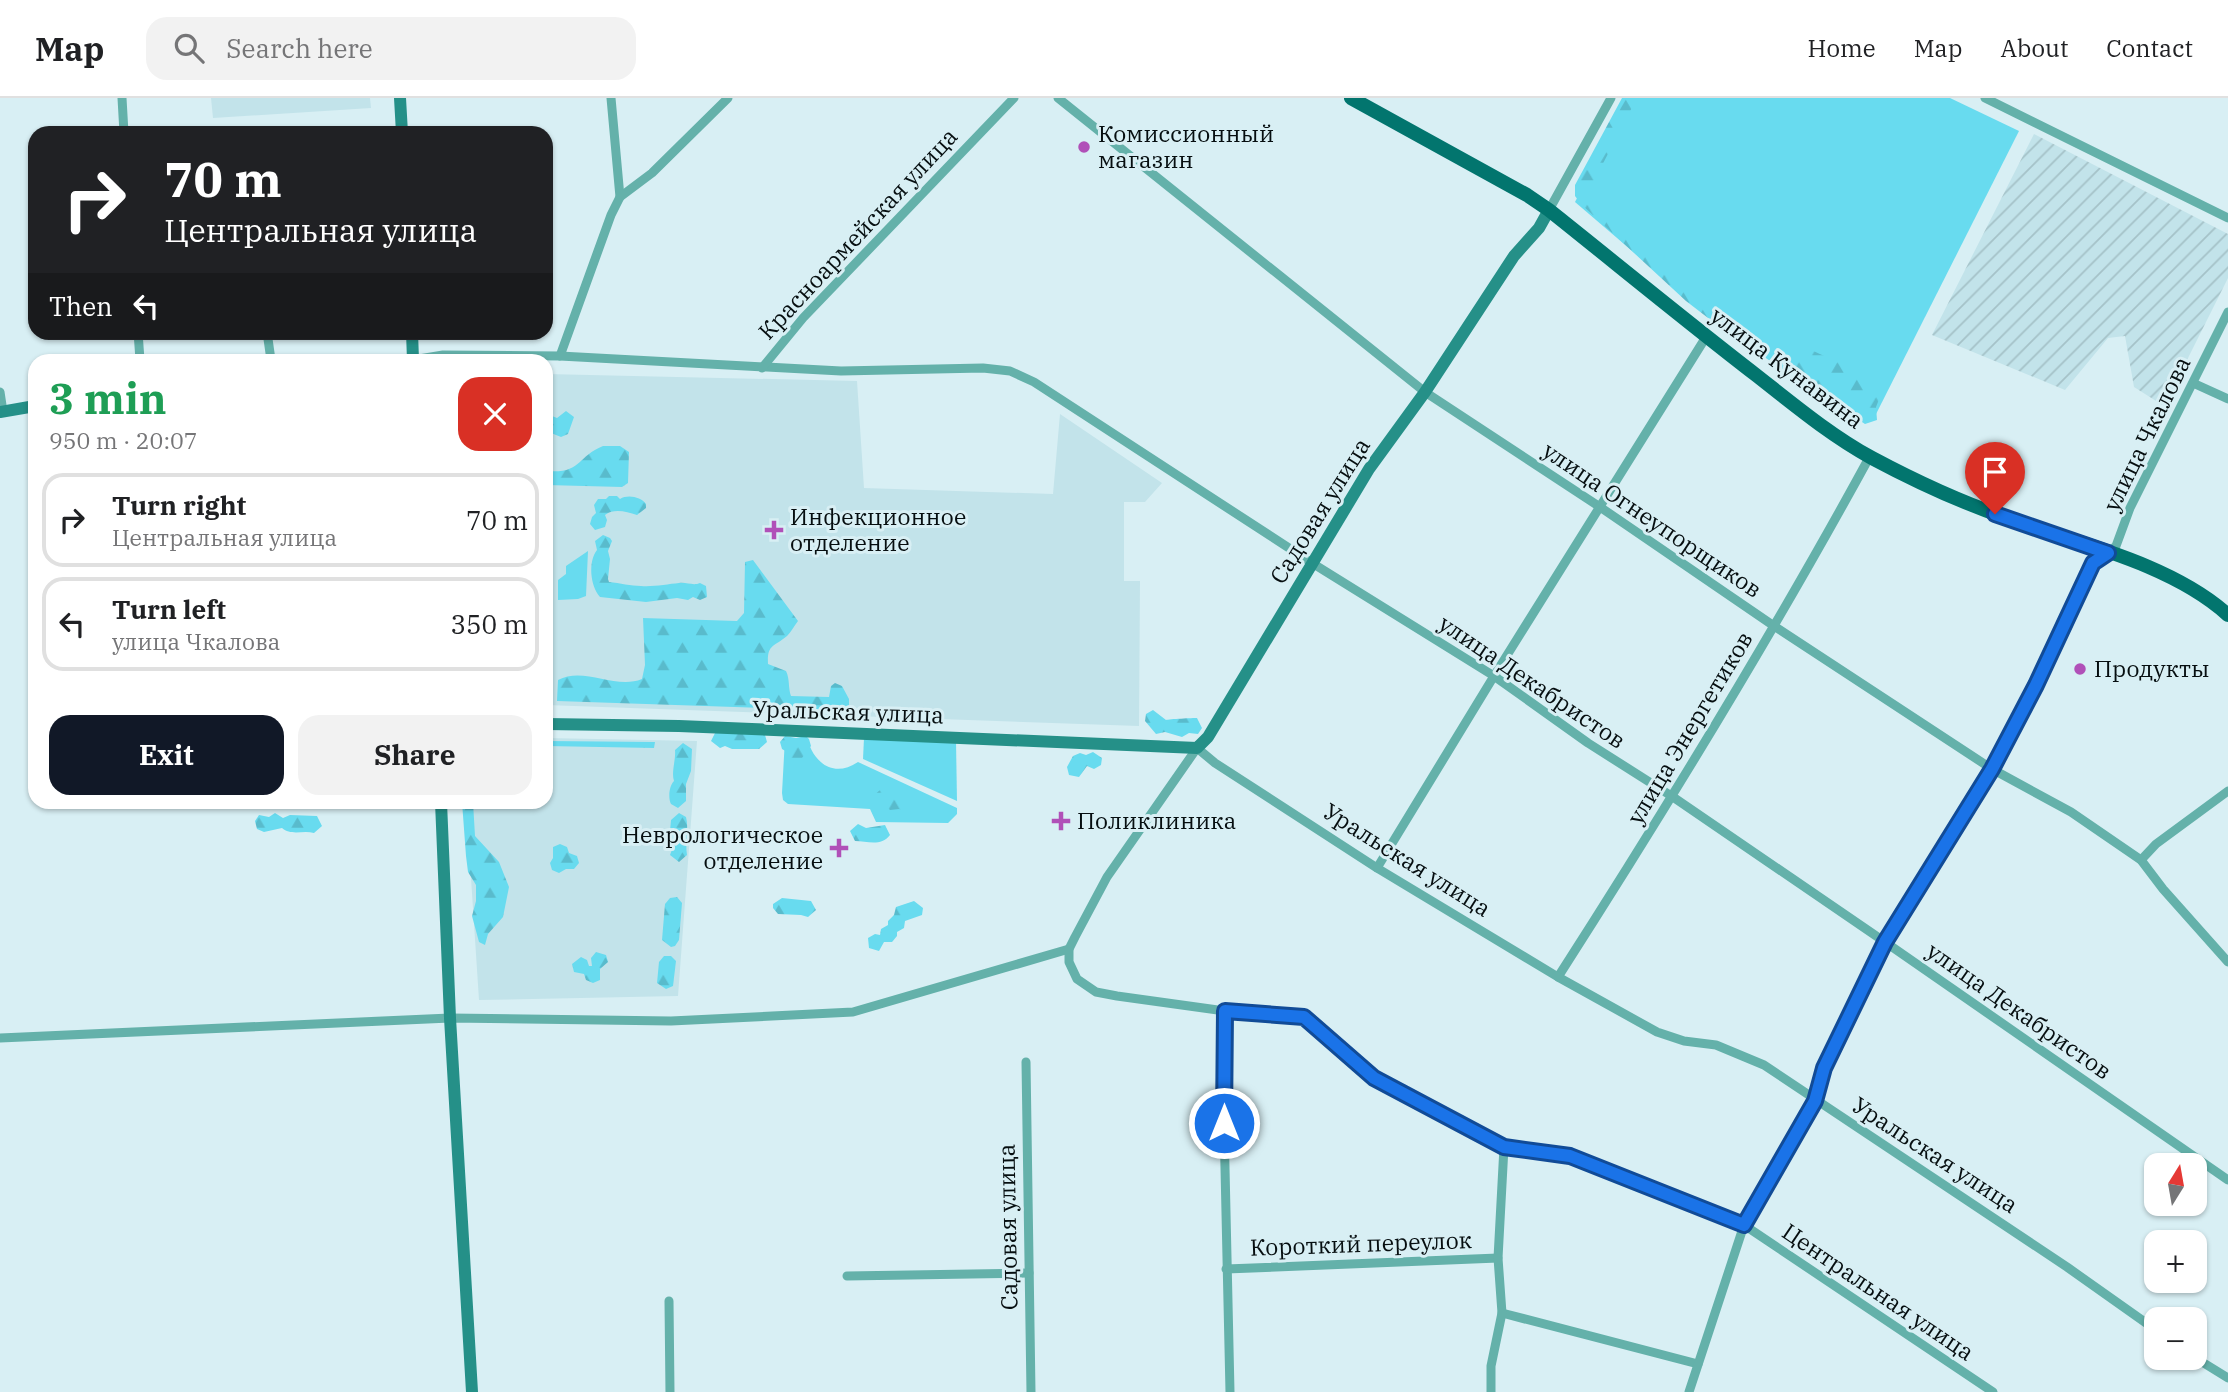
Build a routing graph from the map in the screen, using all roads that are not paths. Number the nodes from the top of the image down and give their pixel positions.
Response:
1 (122, 98) edge
2 (400, 98) edge
3 (611, 98) edge
4 (728, 98) edge
5 (1014, 98) edge
6 (1058, 98) edge
7 (1351, 98) edge
8 (1611, 98) edge
9 (1985, 98) edge
10 (124, 126) edge
11 (402, 126) edge
12 (620, 197) junction
13 (1549, 210) junction
14 (2228, 218) edge
15 (2228, 312) edge
16 (1706, 337) junction
17 (553, 356) edge
18 (560, 356) junction
19 (762, 368) junction
20 (2193, 383) junction
21 (0, 391) edge
22 (1424, 392) junction
23 (2228, 399) edge
24 (28, 407) edge
25 (1, 412) edge
26 (1870, 456) junction
27 (1600, 507) junction
28 (2108, 553) junction
29 (1312, 564) junction
30 (2228, 615) edge
31 (1774, 626) junction
32 (1494, 676) junction
33 (553, 724) edge
34 (1197, 748) junction
35 (1992, 769) junction
36 (2228, 791) edge
37 (1673, 797) junction
38 (441, 809) edge
39 (2141, 860) junction
40 (1377, 868) junction
41 (1885, 942) junction
42 (1069, 949) junction
43 (2228, 962) edge
44 (1558, 978) junction
45 (1225, 1011) junction
46 (450, 1018) junction
47 (0, 1038) edge
48 (1026, 1062) dead end
49 (1815, 1101) junction
50 (1504, 1147) junction
51 (2228, 1180) edge
52 (1744, 1225) junction
53 (1498, 1258) junction
54 (1226, 1269) junction
55 (1029, 1273) junction
56 (847, 1276) dead end
57 (669, 1301) dead end
58 (1502, 1313) junction
59 (2144, 1322) edge
60 (1698, 1364) junction
61 (2207, 1365) edge
62 (2228, 1378) edge
63 (472, 1392) edge
64 (670, 1392) edge
65 (1031, 1392) edge
66 (1230, 1392) edge
67 (1491, 1392) edge
68 (1689, 1392) edge
69 (1993, 1392) edge

1 - 10 street
2 - 11 street
3 - 12 street
4 - 12 street
5 - 19 street, Красноармейская улица
6 - 22 street, улица Огнеупорщиков
7 - 13 main road, улица Кунавина
8 - 13 street, Садовая улица
9 - 14 street
12 - 18 street
13 - 16 main road, улица Кунавина
13 - 22 street, Садовая улица
15 - 20 street, улица Чкалова
16 - 26 main road, улица Кунавина
16 - 27 street
17 - 18 street, улица Декабристов
18 - 19 street, улица Декабристов
19 - 29 street, улица Декабристов
20 - 23 street
20 - 28 street, улица Чкалова
21 - 25 street
22 - 27 street, улица Огнеупорщиков
22 - 29 street, Садовая улица
24 - 25 street
26 - 28 main road, улица Кунавина
26 - 31 street, улица Энергетиков
27 - 31 street, улица Огнеупорщиков
27 - 32 street
28 - 30 main road, улица Кунавина
28 - 35 street, улица Чкалова
29 - 32 street, улица Декабристов
29 - 34 street, Садовая улица
31 - 35 street, улица Огнеупорщиков
31 - 37 street, улица Энергетиков
32 - 37 street, улица Декабристов
32 - 40 street
33 - 34 street, Уральская улица
34 - 40 street, Уральская улица
34 - 42 street, Садовая улица
35 - 39 street, улица Огнеупорщиков
35 - 41 street, улица Чкалова
36 - 39 street
37 - 41 street, улица Декабристов
37 - 44 street, улица Энергетиков
38 - 46 street
39 - 43 street, улица Огнеупорщиков
40 - 44 street, Уральская улица
41 - 49 street, улица Чкалова
41 - 51 street, улица Декабристов
42 - 45 street, Центральная улица
42 - 46 street
44 - 49 street, Уральская улица
45 - 50 street, Центральная улица
45 - 54 street
46 - 47 street
46 - 63 street
48 - 55 street, Садовая улица
49 - 52 street, улица Чкалова
49 - 59 street, Уральская улица
50 - 52 street, Центральная улица
50 - 53 street
52 - 60 street, улица Чкалова
52 - 69 street, Центральная улица
53 - 54 street, Короткий переулок
53 - 58 street
54 - 66 street
55 - 56 street
55 - 65 street, Садовая улица
57 - 64 street
58 - 60 street
58 - 67 street
60 - 68 street, улица Чкалова
61 - 62 street

